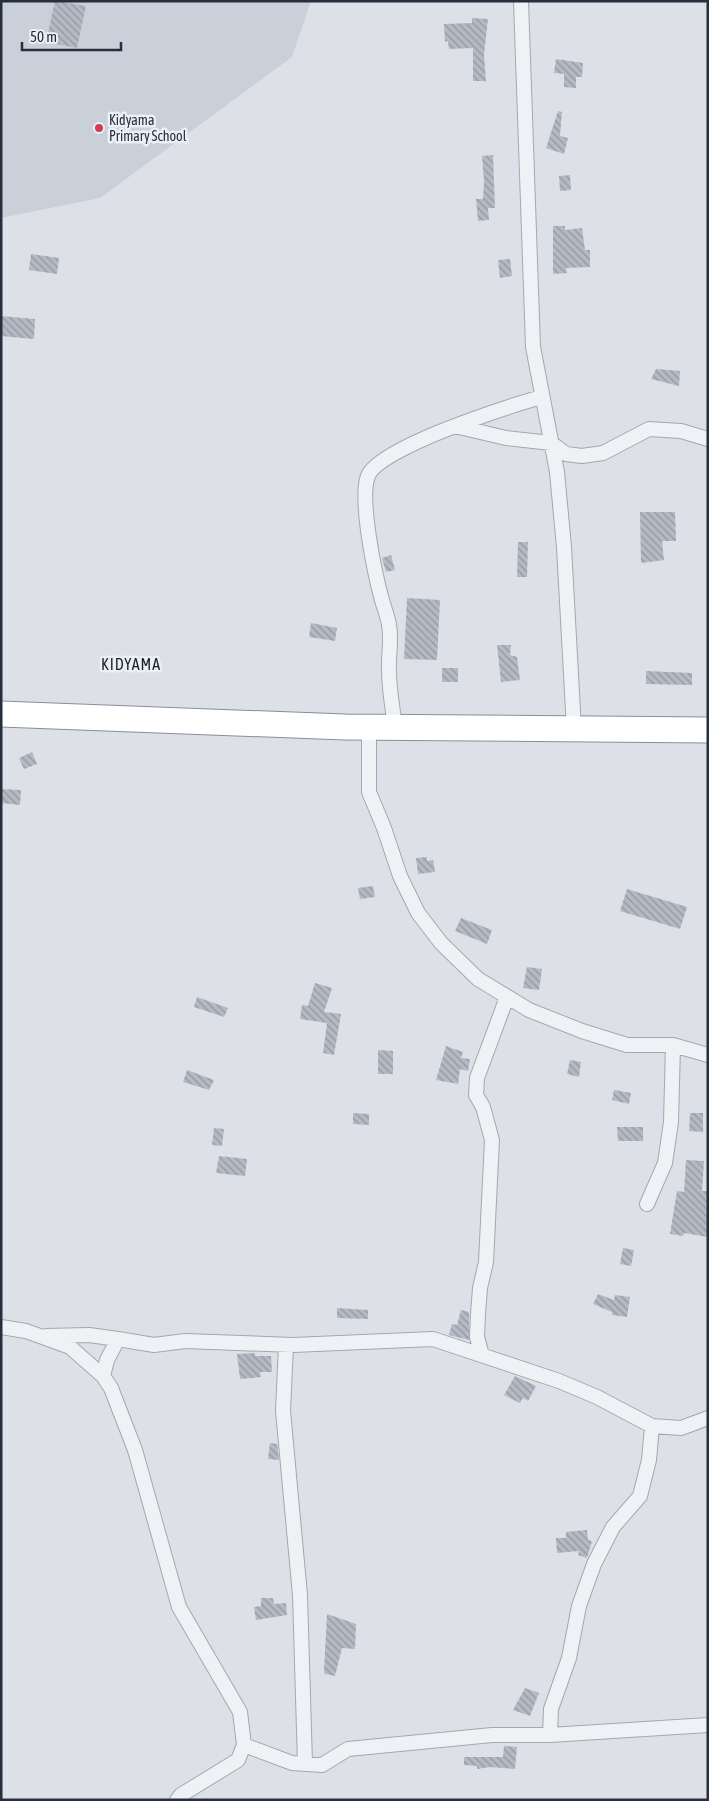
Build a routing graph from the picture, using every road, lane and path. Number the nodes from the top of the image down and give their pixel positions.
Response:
1 (521, 1) edge
2 (542, 397) junction
3 (455, 426) junction
4 (708, 439) edge
5 (551, 444) junction
6 (1, 714) edge
7 (369, 728) junction
8 (395, 728) junction
9 (574, 729) junction
10 (708, 730) edge
11 (507, 997) junction
12 (673, 1046) junction
13 (708, 1055) edge
14 (648, 1204) dead end
15 (1, 1327) edge
16 (41, 1336) junction
17 (118, 1339) junction
18 (286, 1345) junction
19 (482, 1355) junction
20 (103, 1376) junction
21 (708, 1418) edge
22 (652, 1426) junction
23 (708, 1725) edge
24 (550, 1735) junction
25 (244, 1745) junction
26 (305, 1764) junction
27 (177, 1800) edge

1 - 2 street
2 - 3 street
2 - 5 street
3 - 5 street
3 - 8 street
4 - 5 street
5 - 9 street
6 - 7 highway
7 - 8 highway
7 - 11 street
8 - 9 highway
9 - 10 highway
11 - 12 street
11 - 19 street
12 - 13 street
12 - 14 street
15 - 16 street
16 - 17 street
16 - 20 street
17 - 18 street
17 - 20 street
18 - 19 street
18 - 26 street
19 - 22 street
20 - 25 street
21 - 22 street
22 - 24 street
23 - 24 street
24 - 26 street
25 - 26 street
25 - 27 street

